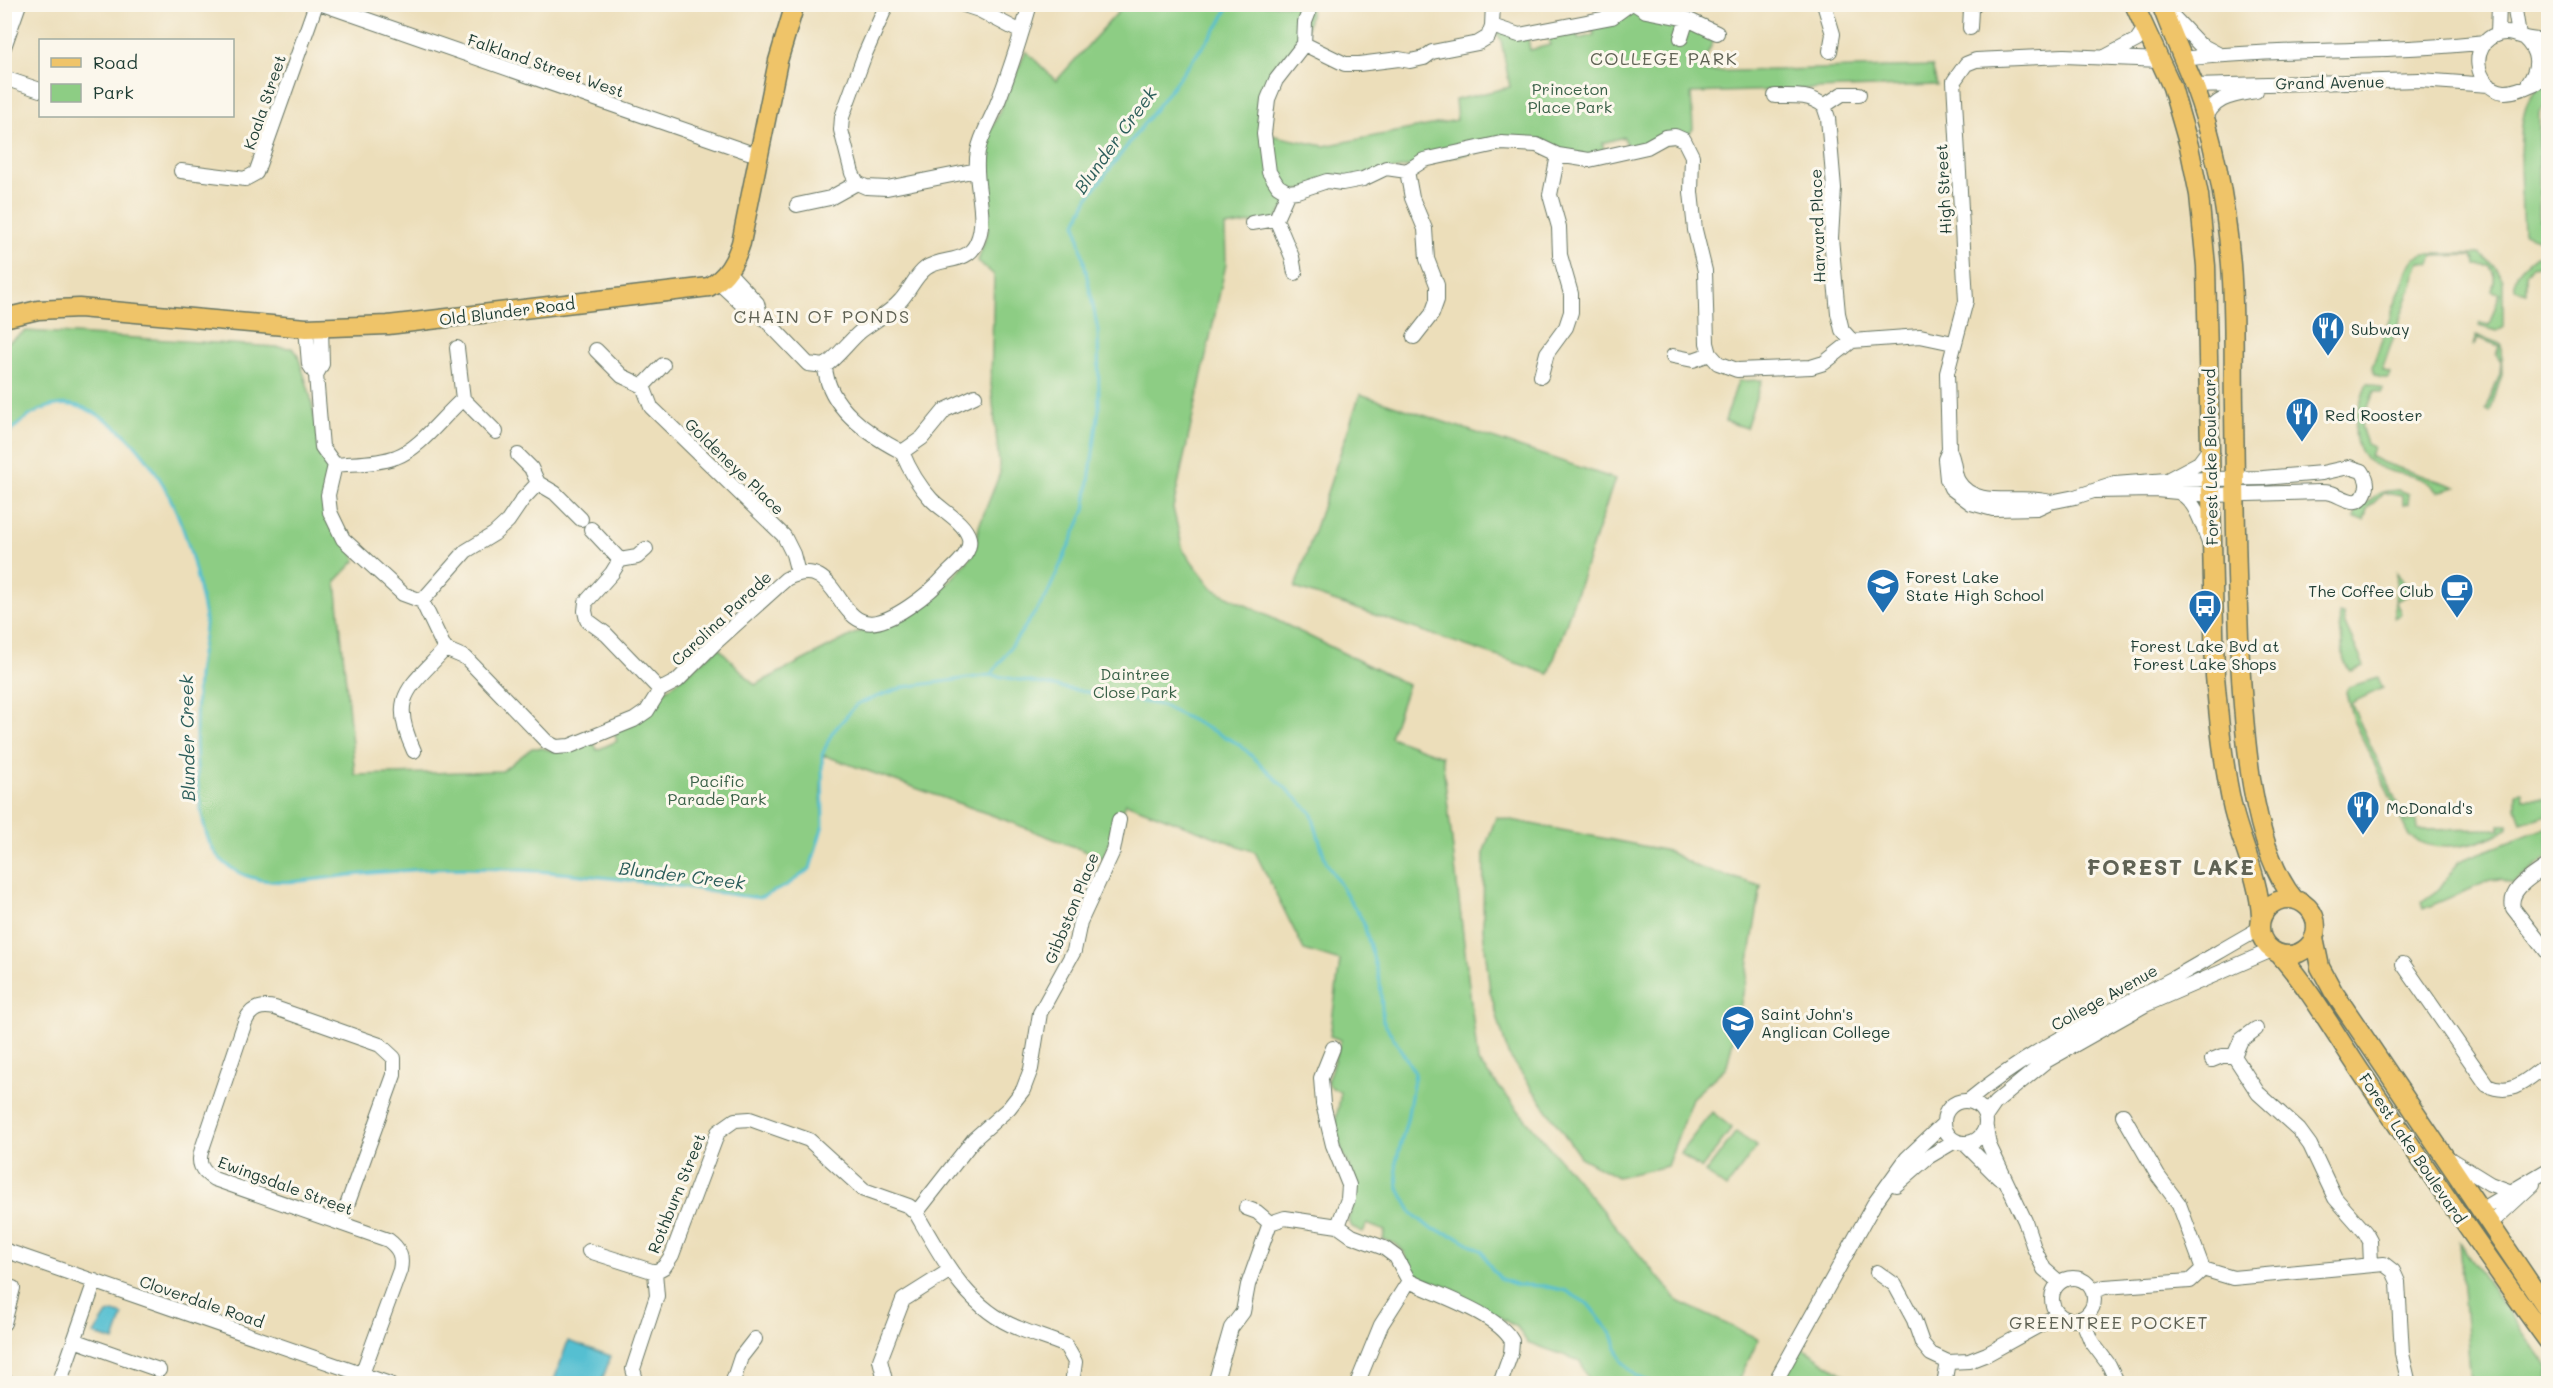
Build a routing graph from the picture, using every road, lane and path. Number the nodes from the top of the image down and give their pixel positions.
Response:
1 (19, 4) edge
2 (316, 4) edge
3 (322, 4) edge
4 (795, 4) edge
5 (887, 4) edge
6 (961, 4) edge
7 (1030, 4) edge
8 (1312, 4) edge
9 (1493, 4) edge
10 (1630, 4) edge
11 (1635, 4) edge
12 (1824, 4) edge
13 (1975, 4) edge
14 (2134, 4) edge
15 (2161, 4) edge
16 (2499, 4) edge
17 (2514, 4) edge
18 (1687, 19) junction
19 (1492, 26) junction
20 (1970, 28) dead end
21 (2145, 28) junction
22 (1021, 32) junction
23 (1717, 33) dead end
24 (2498, 34) junction
25 (2522, 37) junction
26 (1681, 38) dead end
27 (2548, 41) edge
28 (2486, 42) junction
29 (1304, 44) junction
30 (4, 47) edge
31 (1830, 51) dead end
32 (2219, 55) junction
33 (2182, 59) junction
34 (2101, 60) junction
35 (2161, 60) junction
36 (4, 78) edge
37 (2548, 78) edge
38 (2263, 84) junction
39 (2528, 84) junction
40 (2194, 86) junction
41 (2489, 86) junction
42 (2172, 87) junction
43 (39, 90) edge
44 (1859, 94) dead end
45 (1775, 96) dead end
46 (1824, 106) junction
47 (2205, 122) junction
48 (759, 153) junction
49 (1558, 155) junction
50 (977, 170) junction
51 (181, 171) dead end
52 (1407, 171) junction
53 (857, 183) junction
54 (1288, 192) junction
55 (797, 205) dead end
56 (1276, 219) junction
57 (1252, 223) dead end
58 (1295, 273) dead end
59 (723, 277) junction
60 (4, 318) edge
61 (313, 328) junction
62 (1414, 337) dead end
63 (1852, 341) junction
64 (1953, 343) junction
65 (457, 348) dead end
66 (596, 350) dead end
67 (1710, 354) junction
68 (1673, 356) dead end
69 (663, 365) dead end
70 (825, 366) junction
71 (1540, 376) dead end
72 (643, 386) junction
73 (975, 396) dead end
74 (463, 399) junction
75 (496, 432) dead end
76 (2211, 447) junction
77 (902, 452) junction
78 (518, 455) dead end
79 (335, 465) junction
80 (2339, 470) junction
81 (2167, 480) junction
82 (538, 483) junction
83 (2235, 487) junction
84 (2211, 488) junction
85 (2094, 491) junction
86 (2180, 493) junction
87 (2335, 494) junction
88 (2212, 548) junction
89 (646, 549) dead end
90 (620, 560) junction
91 (798, 573) junction
92 (422, 601) junction
93 (445, 649) junction
94 (660, 690) junction
95 (414, 751) dead end
96 (1119, 820) dead end
97 (2548, 865) edge
98 (2294, 899) junction
99 (2260, 922) junction
100 (2314, 938) junction
101 (2275, 952) junction
102 (2548, 954) edge
103 (2403, 963) dead end
104 (2256, 1029) dead end
105 (1333, 1048) dead end
106 (2234, 1056) junction
107 (2212, 1060) dead end
108 (2548, 1064) edge
109 (1968, 1101) junction
110 (2123, 1115) dead end
111 (1986, 1122) junction
112 (1943, 1124) junction
113 (1960, 1142) junction
114 (2446, 1157) junction
115 (2547, 1171) edge
116 (2007, 1186) junction
117 (2509, 1191) junction
118 (1874, 1204) junction
119 (1246, 1208) dead end
120 (916, 1213) junction
121 (341, 1222) junction
122 (2477, 1222) junction
123 (1270, 1223) junction
124 (1338, 1226) junction
125 (4, 1250) edge
126 (589, 1251) dead end
127 (2371, 1264) junction
128 (2203, 1269) junction
129 (949, 1271) junction
130 (655, 1272) junction
131 (1877, 1272) dead end
132 (95, 1281) junction
133 (1409, 1281) junction
134 (2059, 1282) junction
135 (13, 1288) dead end
136 (2093, 1291) junction
137 (2548, 1310) edge
138 (2058, 1315) junction
139 (2082, 1319) junction
140 (4, 1323) edge
141 (755, 1339) dead end
142 (74, 1340) junction
143 (2548, 1341) edge
144 (1948, 1362) junction
145 (159, 1370) dead end
146 (362, 1374) junction
147 (4, 1381) edge
148 (11, 1383) edge
149 (59, 1383) edge
150 (390, 1383) edge
151 (638, 1383) edge
152 (732, 1383) edge
153 (886, 1383) edge
154 (1072, 1383) edge
155 (1215, 1383) edge
156 (1357, 1383) edge
157 (1500, 1383) edge
158 (1774, 1383) edge
159 (1944, 1383) edge
160 (2118, 1383) edge
161 (2409, 1383) edge

1 - 30 street
2 - 51 street, Koala Street
3 - 48 street, Falkland Street West
4 - 48 main road
5 - 53 street
6 - 22 street
7 - 22 street
8 - 29 street
9 - 19 street
10 - 19 street
11 - 18 street
12 - 31 street
13 - 20 street
14 - 21 main road, Forest Lake Boulevard
15 - 32 street
15 - 33 main road, Forest Lake Boulevard
16 - 24 street
17 - 25 street
18 - 23 street
18 - 26 street
19 - 29 street
21 - 34 street
21 - 35 main road, Forest Lake Boulevard
22 - 50 street
24 - 25 street
24 - 28 street, Grand Avenue
25 - 27 street
25 - 39 street
28 - 32 street, Grand Avenue
28 - 41 street
29 - 54 street
32 - 33 street, Grand Avenue
33 - 35 main road, Grand Avenue
33 - 40 main road, Forest Lake Boulevard
34 - 35 street, High Street
34 - 64 street, High Street
35 - 42 main road, Forest Lake Boulevard
36 - 43 street
37 - 39 street, Grand Avenue
38 - 40 street, Grand Avenue
38 - 41 street, Grand Avenue
38 - 47 street
39 - 41 street, Grand Avenue
40 - 42 main road, Grand Avenue
40 - 47 main road, Forest Lake Boulevard
42 - 76 main road, Forest Lake Boulevard
44 - 46 street
45 - 46 street
46 - 63 street, Harvard Place
47 - 83 main road, Forest Lake Boulevard
48 - 59 main road
49 - 52 street
49 - 67 street
49 - 71 street
50 - 53 street
50 - 70 street
52 - 54 street
52 - 62 street
53 - 55 street
54 - 56 street
56 - 57 street
56 - 58 street
59 - 61 main road, Old Blunder Road
59 - 70 street
60 - 61 main road, Old Blunder Road
61 - 79 street
63 - 64 street
63 - 67 street
64 - 85 street, High Street
65 - 74 street
66 - 72 street
67 - 68 street
69 - 72 street
70 - 77 street
72 - 91 street, Goldeneye Place
73 - 77 street
74 - 75 street
74 - 79 street
76 - 81 street
76 - 84 main road, Forest Lake Boulevard
77 - 91 street, Carolina Parade
78 - 82 street
79 - 92 street
80 - 83 street
80 - 87 street
80 - 87 street
81 - 84 street, High Street
81 - 85 street, High Street
82 - 90 street
82 - 92 street
83 - 84 street, High Street
83 - 87 street
83 - 98 main road, Forest Lake Boulevard
84 - 86 street, High Street
84 - 88 main road, Forest Lake Boulevard
85 - 86 street, High Street
86 - 88 street
88 - 99 main road, Forest Lake Boulevard
89 - 90 street
90 - 94 street
91 - 94 street, Carolina Parade
92 - 93 street
93 - 94 street, Carolina Parade
93 - 95 street
96 - 120 street, Gibbston Place
97 - 102 street
98 - 99 main road
98 - 100 main road
99 - 101 main road
99 - 109 street, College Avenue
100 - 101 main road
100 - 114 main road, Forest Lake Boulevard
101 - 111 street, College Avenue
101 - 122 main road, Forest Lake Boulevard
103 - 108 street
104 - 106 street
105 - 124 street
106 - 107 street
106 - 127 street
109 - 111 street
109 - 112 street, College Avenue
110 - 128 street
111 - 113 street, College Avenue
111 - 116 street
112 - 113 street
112 - 118 street, College Avenue
113 - 116 street
113 - 118 street, College Avenue
114 - 117 street
114 - 122 main road, Forest Lake Boulevard
115 - 117 street
115 - 122 street
116 - 134 street
117 - 122 street
118 - 158 street, College Avenue
119 - 123 street
120 - 129 street
120 - 130 street, Rothburn Street
121 - 121 street, Ewingsdale Street
121 - 146 street, Ewingsdale Street
122 - 137 main road, Forest Lake Boulevard
122 - 143 main road, Forest Lake Boulevard
123 - 124 street
123 - 155 street
124 - 133 street
125 - 132 street, Cloverdale Road
126 - 130 street
127 - 128 street
127 - 161 street
128 - 136 street
129 - 153 street
129 - 154 street
130 - 151 street
131 - 144 street
132 - 142 street
132 - 146 street, Cloverdale Road
133 - 156 street
133 - 157 street
134 - 136 street
134 - 138 street
135 - 140 street
136 - 139 street
138 - 139 street
138 - 144 street
139 - 160 street
141 - 152 street
142 - 145 street
142 - 149 street
144 - 159 street
146 - 150 street, Cloverdale Road
147 - 148 street

